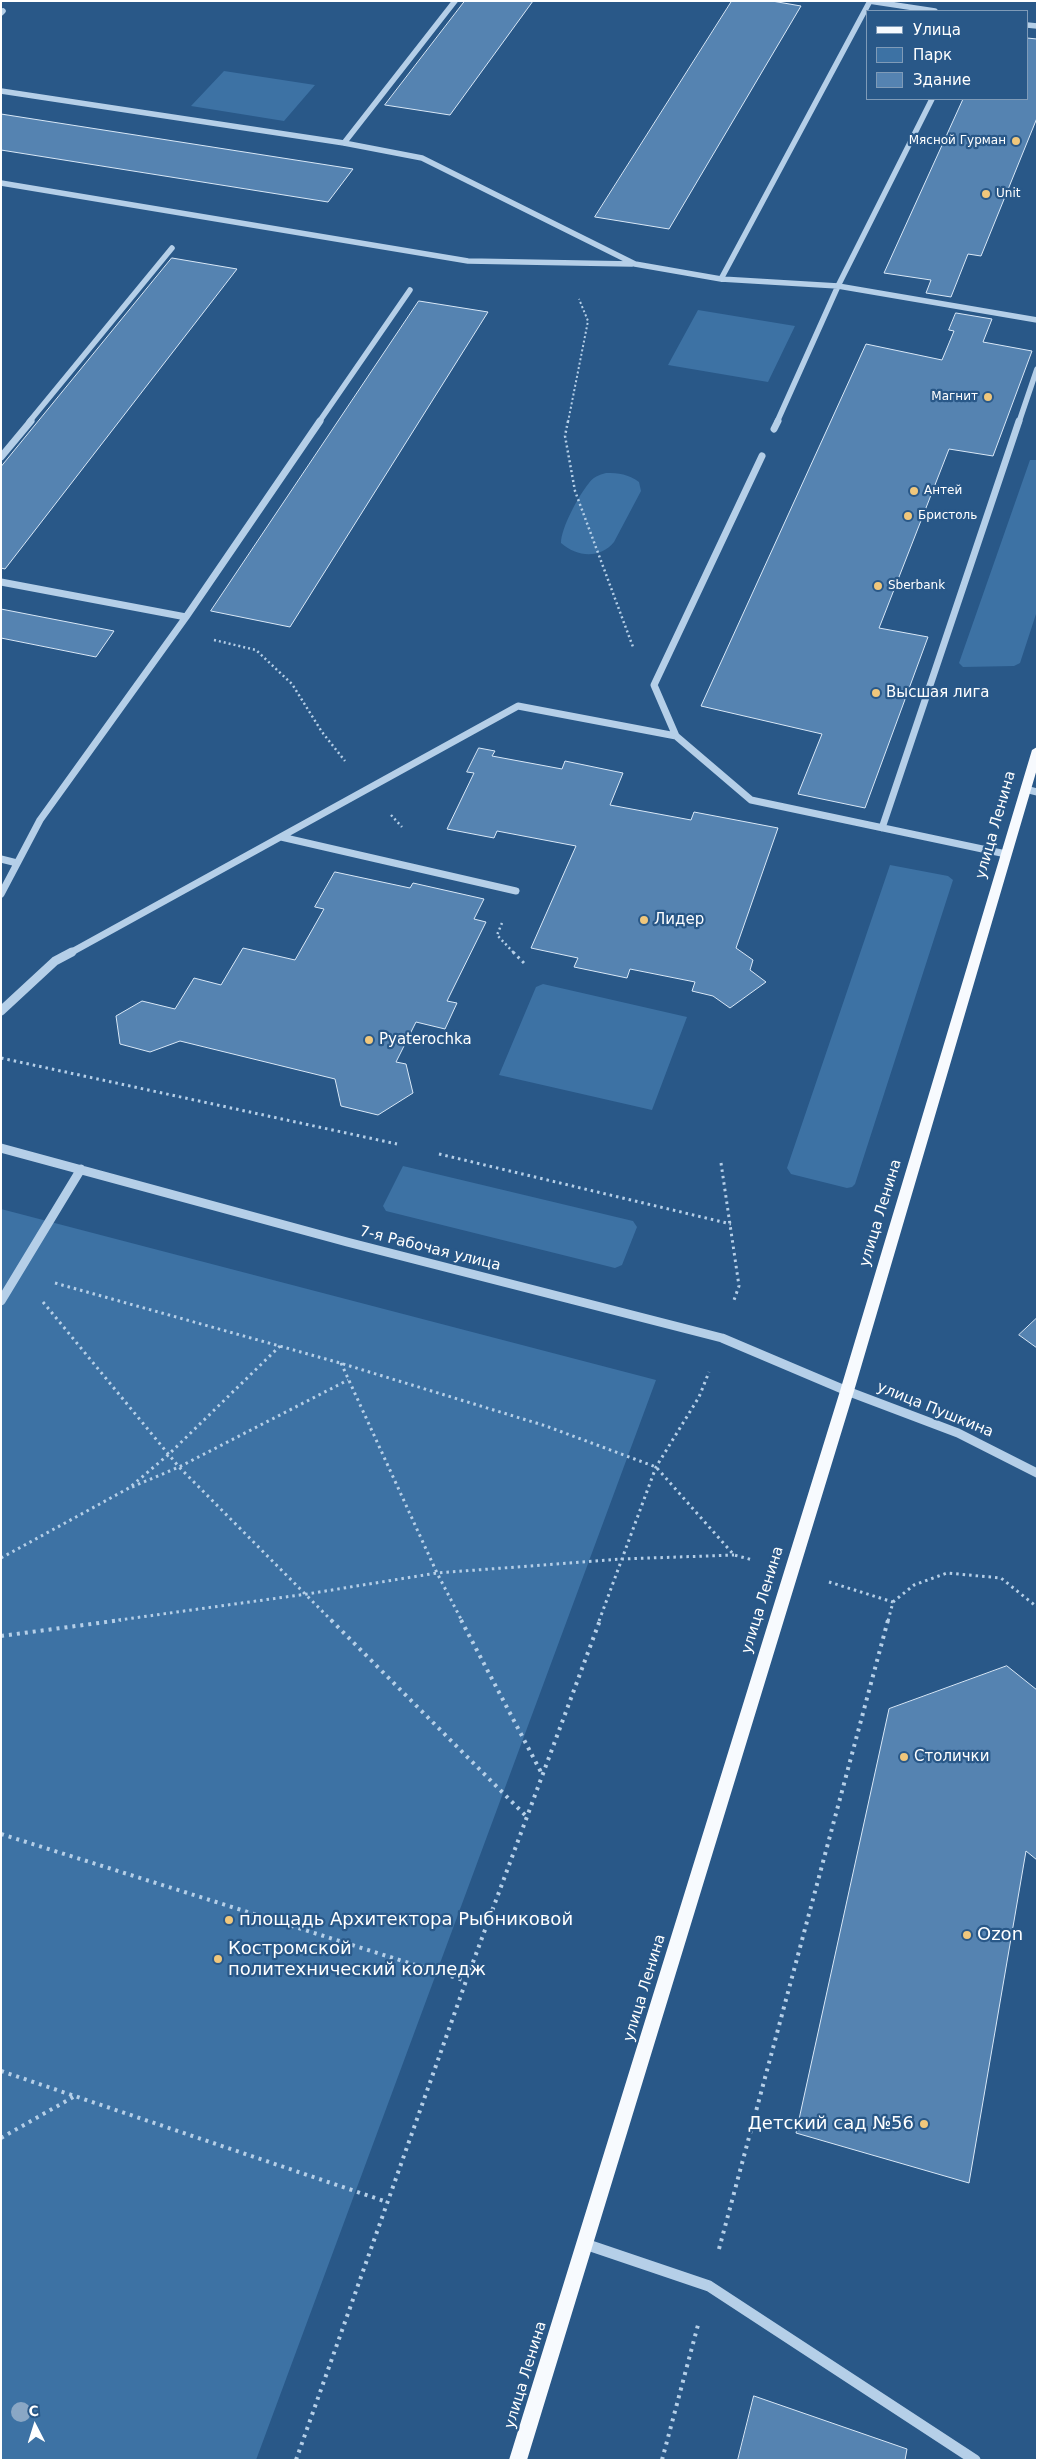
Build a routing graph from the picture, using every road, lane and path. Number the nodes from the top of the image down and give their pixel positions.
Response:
1 (455, 1) edge
2 (870, 1) edge
3 (928, 10) edge
4 (1, 91) edge
5 (931, 100) edge
6 (344, 143) junction
7 (1, 183) edge
8 (172, 248) dead end
9 (565, 263) junction
10 (635, 264) junction
11 (722, 279) junction
12 (838, 286) junction
13 (410, 290) dead end
14 (1037, 320) edge
15 (1037, 369) edge
16 (774, 429) dead end
17 (762, 456) dead end
18 (1, 457) edge
19 (1, 582) edge
20 (186, 617) junction
21 (175, 632) junction
22 (654, 685) junction
23 (676, 736) junction
24 (1037, 750) edge
25 (368, 789) junction
26 (1031, 790) edge
27 (882, 828) junction
28 (281, 837) junction
29 (1006, 854) junction
30 (1, 859) edge
31 (17, 863) junction
32 (444, 874) junction
33 (516, 891) joint
34 (1, 894) edge
35 (525, 964) dead end
36 (1, 1011) edge
37 (1, 1058) edge
38 (397, 1144) dead end
39 (1, 1148) edge
40 (439, 1154) dead end
41 (721, 1163) dead end
42 (82, 1169) junction
43 (731, 1224) junction
44 (18, 1273) junction
45 (1, 1301) edge
46 (722, 1338) junction
47 (281, 1346) junction
48 (340, 1363) junction
49 (348, 1380) junction
50 (847, 1391) junction
51 (168, 1455) junction
52 (179, 1467) junction
53 (656, 1467) junction
54 (1037, 1473) edge
55 (129, 1488) junction
56 (734, 1555) junction
57 (1, 1558) edge
58 (622, 1559) junction
59 (790, 1570) junction
60 (436, 1573) junction
61 (308, 1594) junction
62 (893, 1602) junction
63 (1037, 1607) edge
64 (1, 1636) edge
65 (542, 1774) junction
66 (527, 1817) junction
67 (1, 1834) edge
68 (466, 1981) junction
69 (1, 2071) edge
70 (75, 2096) junction
71 (1, 2138) edge
72 (387, 2202) junction
73 (584, 2244) junction
74 (709, 2286) junction
75 (296, 2460) edge
76 (518, 2460) edge
77 (662, 2460) edge
78 (975, 2460) edge

1 - 6 street
2 - 3 lane
2 - 11 street
4 - 6 street
5 - 12 street
6 - 10 street
7 - 9 street
8 - 18 street
9 - 10 street
9 - 22 path
10 - 11 street
11 - 12 street
12 - 14 street
12 - 16 street
13 - 20 street
15 - 27 street
17 - 22 street
19 - 20 street
20 - 21 street
21 - 25 path
21 - 31 street
22 - 23 street
23 - 25 lane
23 - 27 street
24 - 26 main road, улица Ленина
25 - 28 lane
25 - 32 path
26 - 29 main road, улица Ленина
27 - 29 street
28 - 32 street
28 - 36 lane
29 - 50 main road, улица Ленина
30 - 31 street
31 - 34 street
32 - 33 street
33 - 35 path
37 - 38 path
39 - 42 street, 7-я Рабочая улица
40 - 43 path
41 - 43 path
42 - 44 street
42 - 46 street, 7-я Рабочая улица
43 - 46 path
44 - 45 street
44 - 47 path
44 - 51 path
46 - 50 street, 7-я Рабочая улица
46 - 53 path
47 - 48 path
47 - 51 path
48 - 49 path
48 - 53 path
49 - 52 path
49 - 60 path
50 - 54 street, улица Пушкина
50 - 59 main road, улица Ленина
51 - 52 path
51 - 55 path
52 - 55 path
52 - 61 path
53 - 56 path
53 - 58 path
55 - 57 path
56 - 58 path
56 - 59 path
58 - 60 path
58 - 65 path
59 - 62 path
59 - 73 main road, улица Ленина
60 - 61 path
60 - 65 path
61 - 64 path
61 - 66 path
62 - 63 path
62 - 74 path
65 - 66 path
66 - 68 path
67 - 68 path
68 - 72 path
69 - 70 path
70 - 71 path
70 - 72 path
72 - 75 path
73 - 74 street
73 - 76 main road, улица Ленина
74 - 77 path
74 - 78 street

